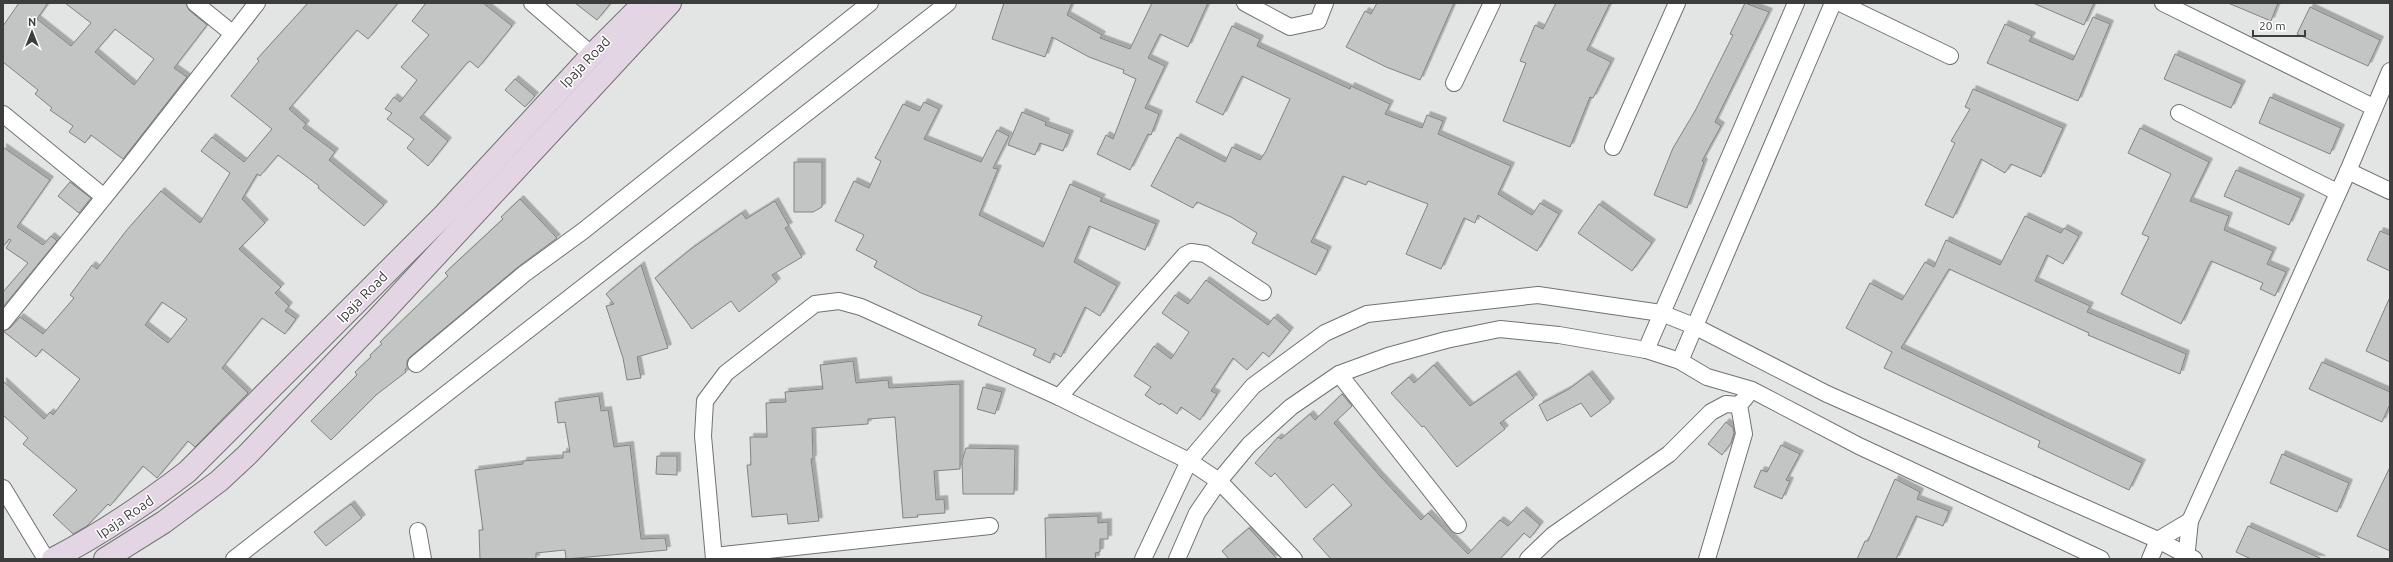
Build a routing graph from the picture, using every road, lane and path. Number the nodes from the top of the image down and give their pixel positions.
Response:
1 (195, 3) edge
2 (257, 3) edge
3 (532, 3) edge
4 (644, 3) edge
5 (670, 3) edge
6 (870, 3) edge
7 (948, 3) edge
8 (1246, 3) edge
9 (1325, 3) edge
10 (1492, 3) edge
11 (1677, 3) edge
12 (1796, 3) edge
13 (1833, 3) edge
14 (1840, 3) edge
15 (2164, 3) edge
16 (232, 33) junction
17 (592, 55) junction
18 (1950, 56) dead end
19 (2390, 71) edge
20 (1454, 83) dead end
21 (2373, 107) junction
22 (2179, 113) dead end
23 (3, 114) edge
24 (1613, 147) dead end
25 (486, 167) junction
26 (2348, 170) junction
27 (504, 182) junction
28 (2390, 191) edge
29 (2337, 192) junction
30 (104, 197) junction
31 (1263, 292) dead end
32 (1661, 313) junction
33 (3, 322) edge
34 (1694, 326) junction
35 (1646, 350) junction
36 (1680, 361) junction
37 (416, 364) dead end
38 (1339, 374) junction
39 (1752, 390) junction
40 (1059, 398) junction
41 (1739, 405) junction
42 (1189, 461) junction
43 (1219, 481) junction
44 (3, 488) edge
45 (2190, 521) junction
46 (1458, 525) dead end
47 (990, 526) dead end
48 (418, 531) dead end
49 (2158, 540) junction
50 (714, 557) edge
51 (2189, 558) edge
52 (46, 559) edge
53 (53, 559) edge
54 (105, 559) edge
55 (234, 559) edge
56 (423, 559) edge
57 (1143, 559) edge
58 (1177, 559) edge
59 (1294, 559) edge
60 (1528, 559) edge
61 (1707, 559) edge
62 (2101, 559) edge
63 (2150, 559) edge

1 - 16 street
2 - 16 street
3 - 17 street
4 - 17 main road, Ipaja Road
5 - 27 main road, Ipaja Road
6 - 37 street
7 - 55 street
8 - 9 street
10 - 20 street
11 - 24 street
12 - 32 street
13 - 34 street
14 - 18 street
15 - 21 street
16 - 30 street
17 - 25 main road, Ipaja Road
19 - 21 street
21 - 26 street
22 - 29 street
23 - 30 street
25 - 27 main road
25 - 53 main road, Ipaja Road
26 - 28 street
26 - 29 street
27 - 54 main road, Ipaja Road
29 - 45 street
30 - 33 street
31 - 40 street
32 - 34 street
32 - 35 street
32 - 42 street
34 - 36 street
34 - 49 street
35 - 36 street
35 - 38 street
36 - 39 street
38 - 43 street
38 - 46 street
39 - 41 street
39 - 62 street
40 - 42 street
40 - 50 street
41 - 60 street
41 - 61 street
42 - 43 street
42 - 57 street
43 - 58 street
43 - 59 street
44 - 52 street
45 - 49 street
45 - 51 street
47 - 50 street
48 - 56 street
49 - 51 street
49 - 63 street

